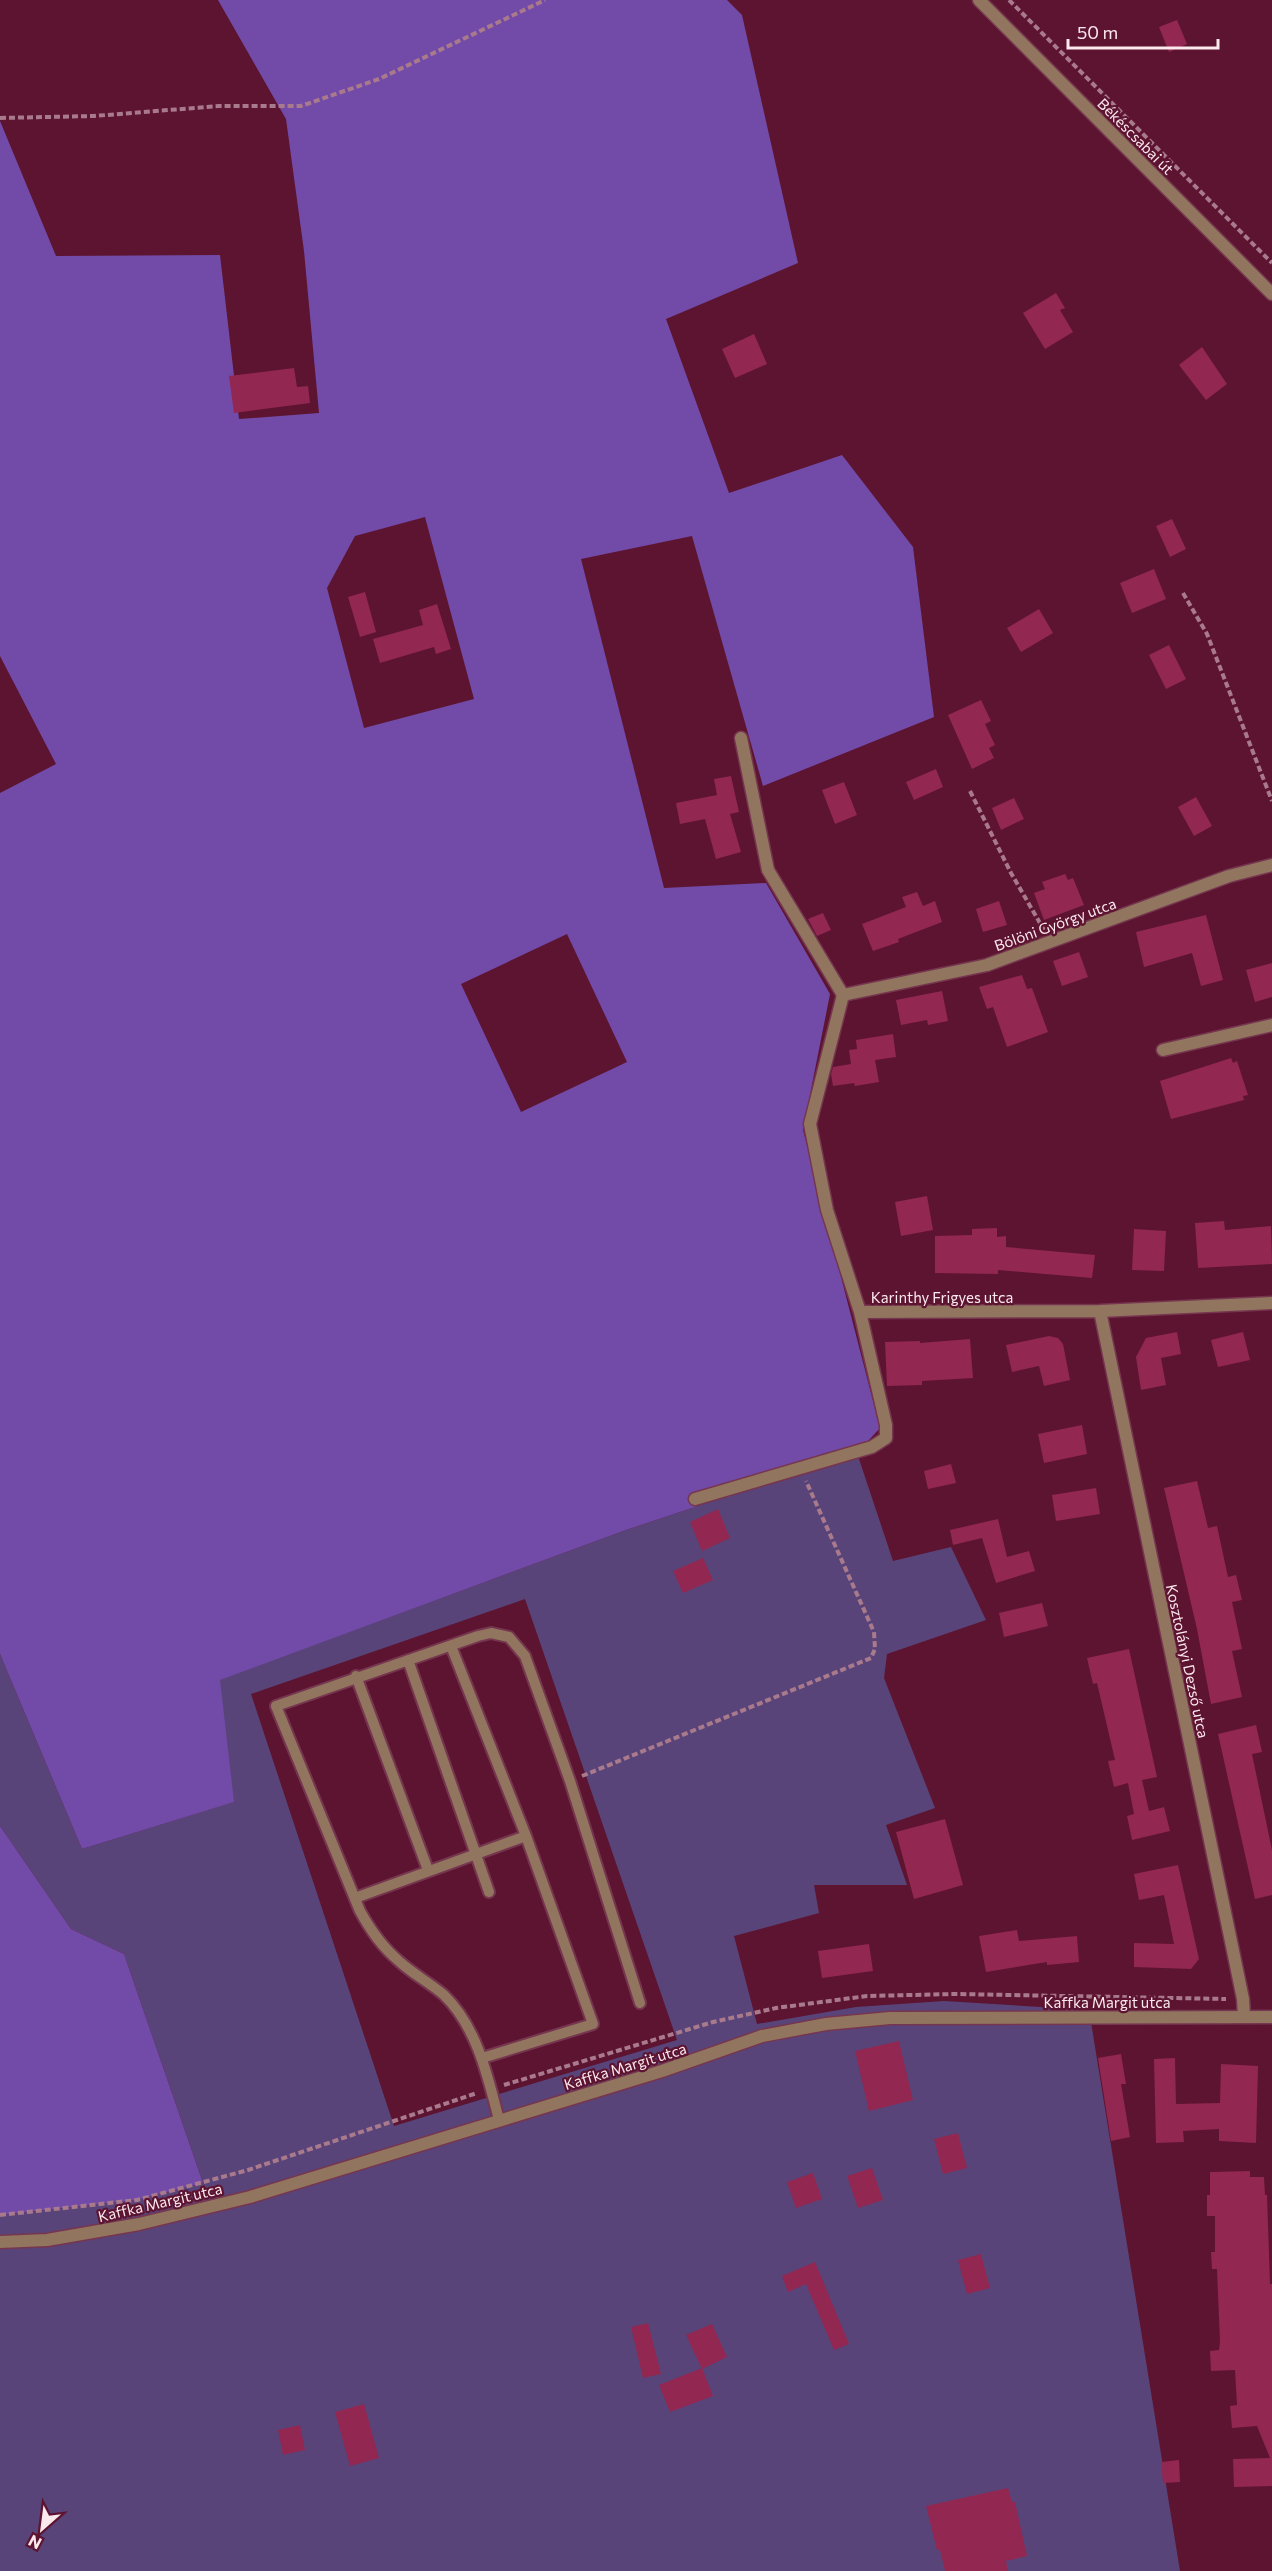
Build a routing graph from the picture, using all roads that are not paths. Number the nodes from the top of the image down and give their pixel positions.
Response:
1 (979, 0) edge
2 (1272, 294) edge
3 (741, 738) dead end
4 (1272, 865) edge
5 (843, 995) junction
6 (1272, 1025) edge
7 (1163, 1050) dead end
8 (1272, 1303) edge
9 (1100, 1311) junction
10 (860, 1312) junction
11 (695, 1499) dead end
12 (450, 1646) junction
13 (408, 1660) junction
14 (356, 1676) junction
15 (526, 1836) junction
16 (476, 1853) junction
17 (428, 1870) junction
18 (489, 1892) dead end
19 (355, 1898) junction
20 (640, 2003) dead end
21 (1244, 2016) junction
22 (1272, 2017) edge
23 (482, 2058) junction
24 (499, 2120) junction
25 (0, 2242) edge

1 - 2 street, Békéscsabai út
3 - 5 street
4 - 5 street, Bölöni György utca
5 - 10 street, Karinthy Frigyes utca
6 - 7 street
8 - 9 street, Karinthy Frigyes utca
9 - 10 street, Karinthy Frigyes utca
9 - 21 street, Kosztolányi Dezső utca
10 - 11 street
12 - 13 lane
12 - 15 lane
12 - 20 lane
13 - 14 lane
13 - 16 lane
14 - 17 lane
14 - 19 lane
15 - 16 lane
15 - 23 lane
16 - 17 lane
16 - 18 lane
17 - 19 lane
19 - 23 lane
21 - 22 street, Kaffka Margit utca
21 - 24 street, Kaffka Margit utca
23 - 24 lane
24 - 25 street, Kaffka Margit utca

